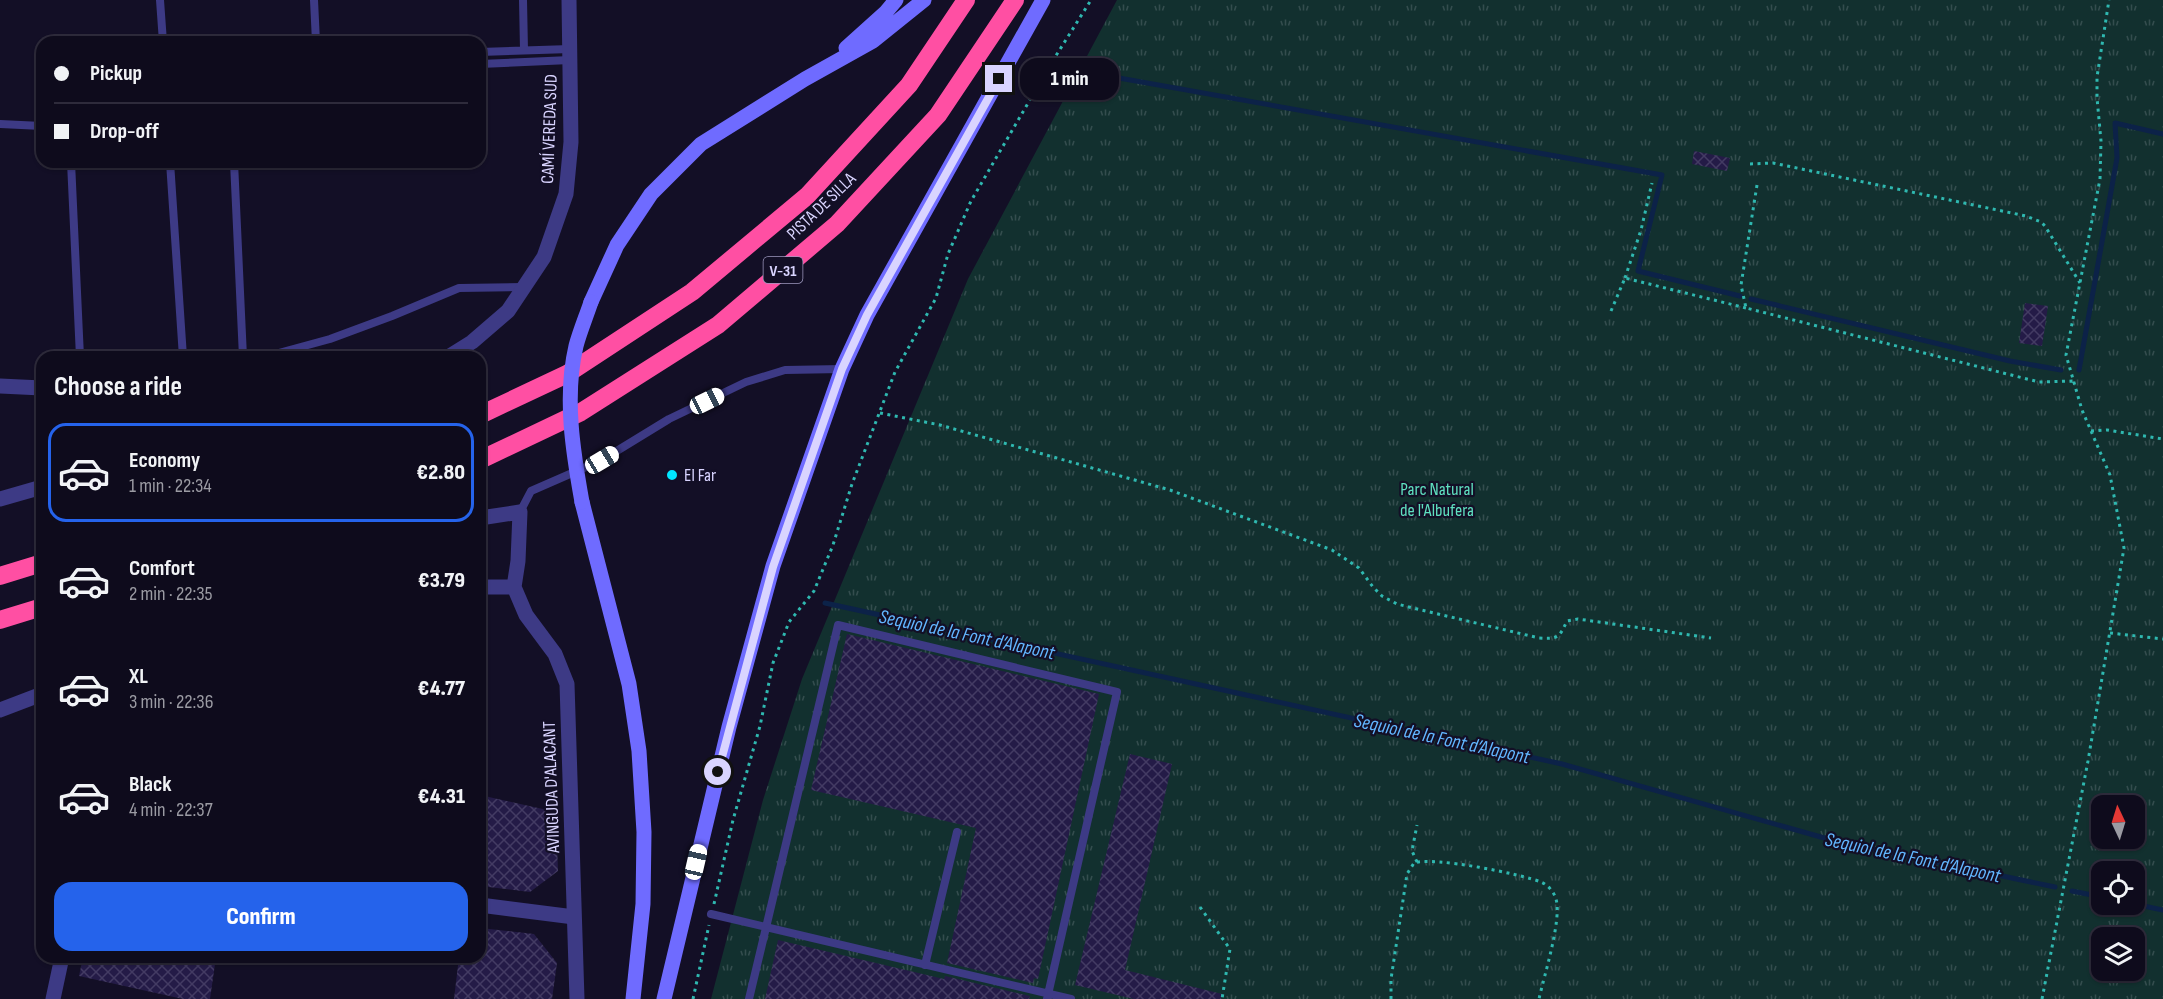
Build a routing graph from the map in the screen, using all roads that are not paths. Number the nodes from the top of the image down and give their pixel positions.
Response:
1 (160, 0) edge
2 (314, 0) edge
3 (523, 0) edge
4 (569, 0) edge
5 (896, 0) edge
6 (924, 0) edge
7 (966, 0) edge
8 (1015, 0) edge
9 (1043, 0) edge
10 (163, 36) edge
11 (316, 36) edge
12 (525, 50) junction
13 (486, 52) edge
14 (570, 55) junction
15 (486, 63) edge
16 (805, 79) junction
17 (0, 123) edge
18 (36, 126) edge
19 (70, 168) edge
20 (170, 168) edge
21 (234, 168) edge
22 (524, 287) junction
23 (80, 351) edge
24 (183, 351) edge
25 (243, 351) edge
26 (284, 351) edge
27 (458, 351) edge
28 (842, 369) junction
29 (0, 386) edge
30 (36, 388) edge
31 (486, 412) edge
32 (486, 457) edge
33 (36, 489) edge
34 (0, 499) edge
35 (520, 512) junction
36 (486, 517) edge
37 (36, 565) edge
38 (0, 576) edge
39 (486, 587) edge
40 (514, 587) junction
41 (36, 609) edge
42 (0, 620) edge
43 (36, 696) edge
44 (0, 710) edge
45 (957, 832) dead end
46 (486, 906) edge
47 (711, 914) road end
48 (574, 917) junction
49 (766, 927) junction
50 (61, 963) edge
51 (926, 965) junction
52 (634, 995) edge
53 (1047, 996) edge
54 (664, 998) edge
55 (53, 999) edge
56 (577, 999) edge
57 (749, 999) edge
58 (1071, 999) edge

1 - 10 lane
2 - 11 lane
3 - 12 lane
4 - 14 street, CAMÍ VEREDA SUD
5 - 16 main road
6 - 16 main road
7 - 31 highway, PISTA DE SILLA / V-31
8 - 32 highway, PISTA DE SILLA / V-31
9 - 28 main road
12 - 13 lane
12 - 14 lane
14 - 15 lane
14 - 22 street, CAMÍ VEREDA SUD
16 - 52 main road, bridge
17 - 18 lane
19 - 23 lane
20 - 24 lane
21 - 25 lane
22 - 26 lane
22 - 27 street, CAMÍ VEREDA SUD
28 - 35 lane
28 - 54 main road
29 - 30 street
33 - 34 street
35 - 36 street
35 - 40 street
37 - 38 highway
39 - 40 street
40 - 48 street, AVINGUDA D'ALACANT
41 - 42 highway
43 - 44 street
45 - 51 lane
46 - 48 street
47 - 49 lane
48 - 56 street, AVINGUDA D'ALACANT
49 - 51 lane
49 - 53 lane
49 - 57 lane
50 - 55 street
51 - 53 lane
53 - 58 lane

